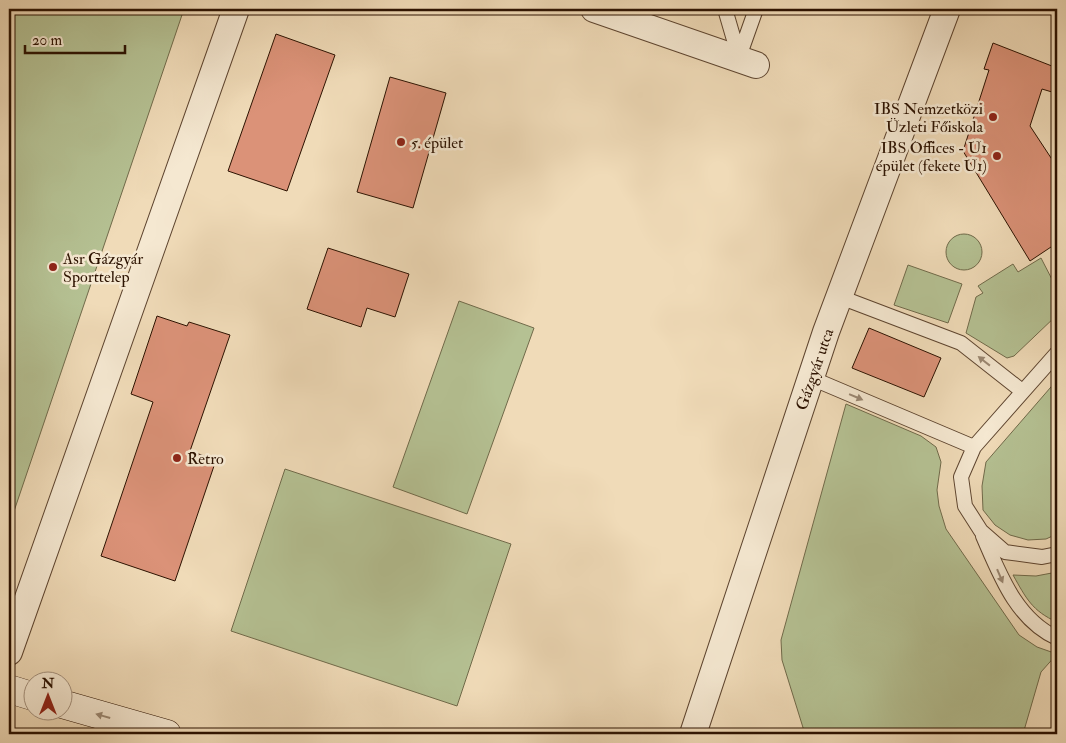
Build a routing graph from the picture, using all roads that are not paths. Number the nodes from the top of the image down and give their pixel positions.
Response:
1 (236, 9) edge
2 (594, 9) edge
3 (725, 9) edge
4 (756, 9) edge
5 (947, 9) edge
6 (748, 61) junction
7 (840, 297) junction
8 (1057, 353) edge
9 (811, 378) junction
10 (1022, 391) junction
11 (974, 447) junction
12 (980, 531) junction
13 (1057, 554) edge
14 (1057, 638) edge
15 (9, 652) edge
16 (9, 689) edge
17 (22, 693) edge
18 (72, 707) edge
19 (167, 734) edge
20 (693, 734) edge

1 - 15 street
2 - 6 street
3 - 6 lane
4 - 6 lane
5 - 7 street, Gázgyár utca
7 - 9 street, Gázgyár utca
10 -> 7 lane
8 - 10 lane
9 -> 11 lane
9 - 20 street, Gázgyár utca
10 - 11 lane
11 - 12 lane
12 - 13 lane
12 -> 14 lane
16 - 17 main road
19 -> 18 main road

